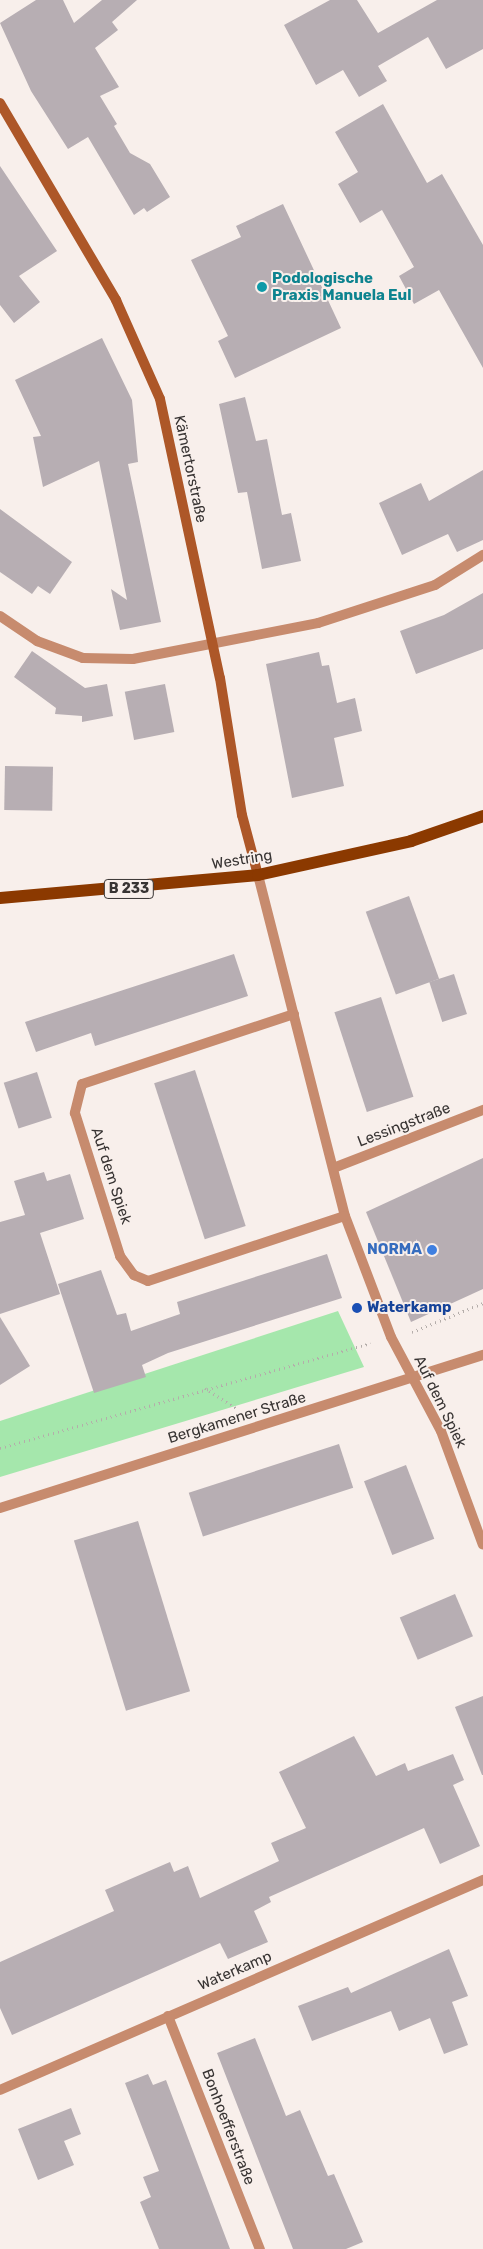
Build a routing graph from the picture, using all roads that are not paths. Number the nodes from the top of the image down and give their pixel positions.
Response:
1 (0, 103) edge
2 (483, 555) edge
3 (0, 616) edge
4 (212, 642) junction
5 (483, 816) edge
6 (258, 875) junction
7 (0, 898) edge
8 (294, 1014) junction
9 (483, 1110) edge
10 (336, 1167) junction
11 (344, 1216) junction
12 (483, 1356) edge
13 (414, 1380) junction
14 (0, 1508) edge
15 (483, 1545) edge
16 (483, 1880) edge
17 (168, 2016) junction
18 (0, 2090) edge
19 (260, 2249) edge

1 - 4 street, Kämertorstraße
2 - 4 street
3 - 4 street
4 - 6 street, Kämertorstraße
5 - 6 main road, Westring / B 233
6 - 7 main road, Westring / B 233
6 - 8 street, Auf dem Spiek
8 - 10 street, Auf dem Spiek
8 - 11 street, Auf dem Spiek
9 - 10 street, Lessingstraße
10 - 11 street, Auf dem Spiek
11 - 13 street, Auf dem Spiek
12 - 13 street, Bergkamener Straße
13 - 14 street, Bergkamener Straße
13 - 15 street, Auf dem Spiek
16 - 17 street, Waterkamp
17 - 18 street, Waterkamp
17 - 19 street, Bonhoefferstraße

